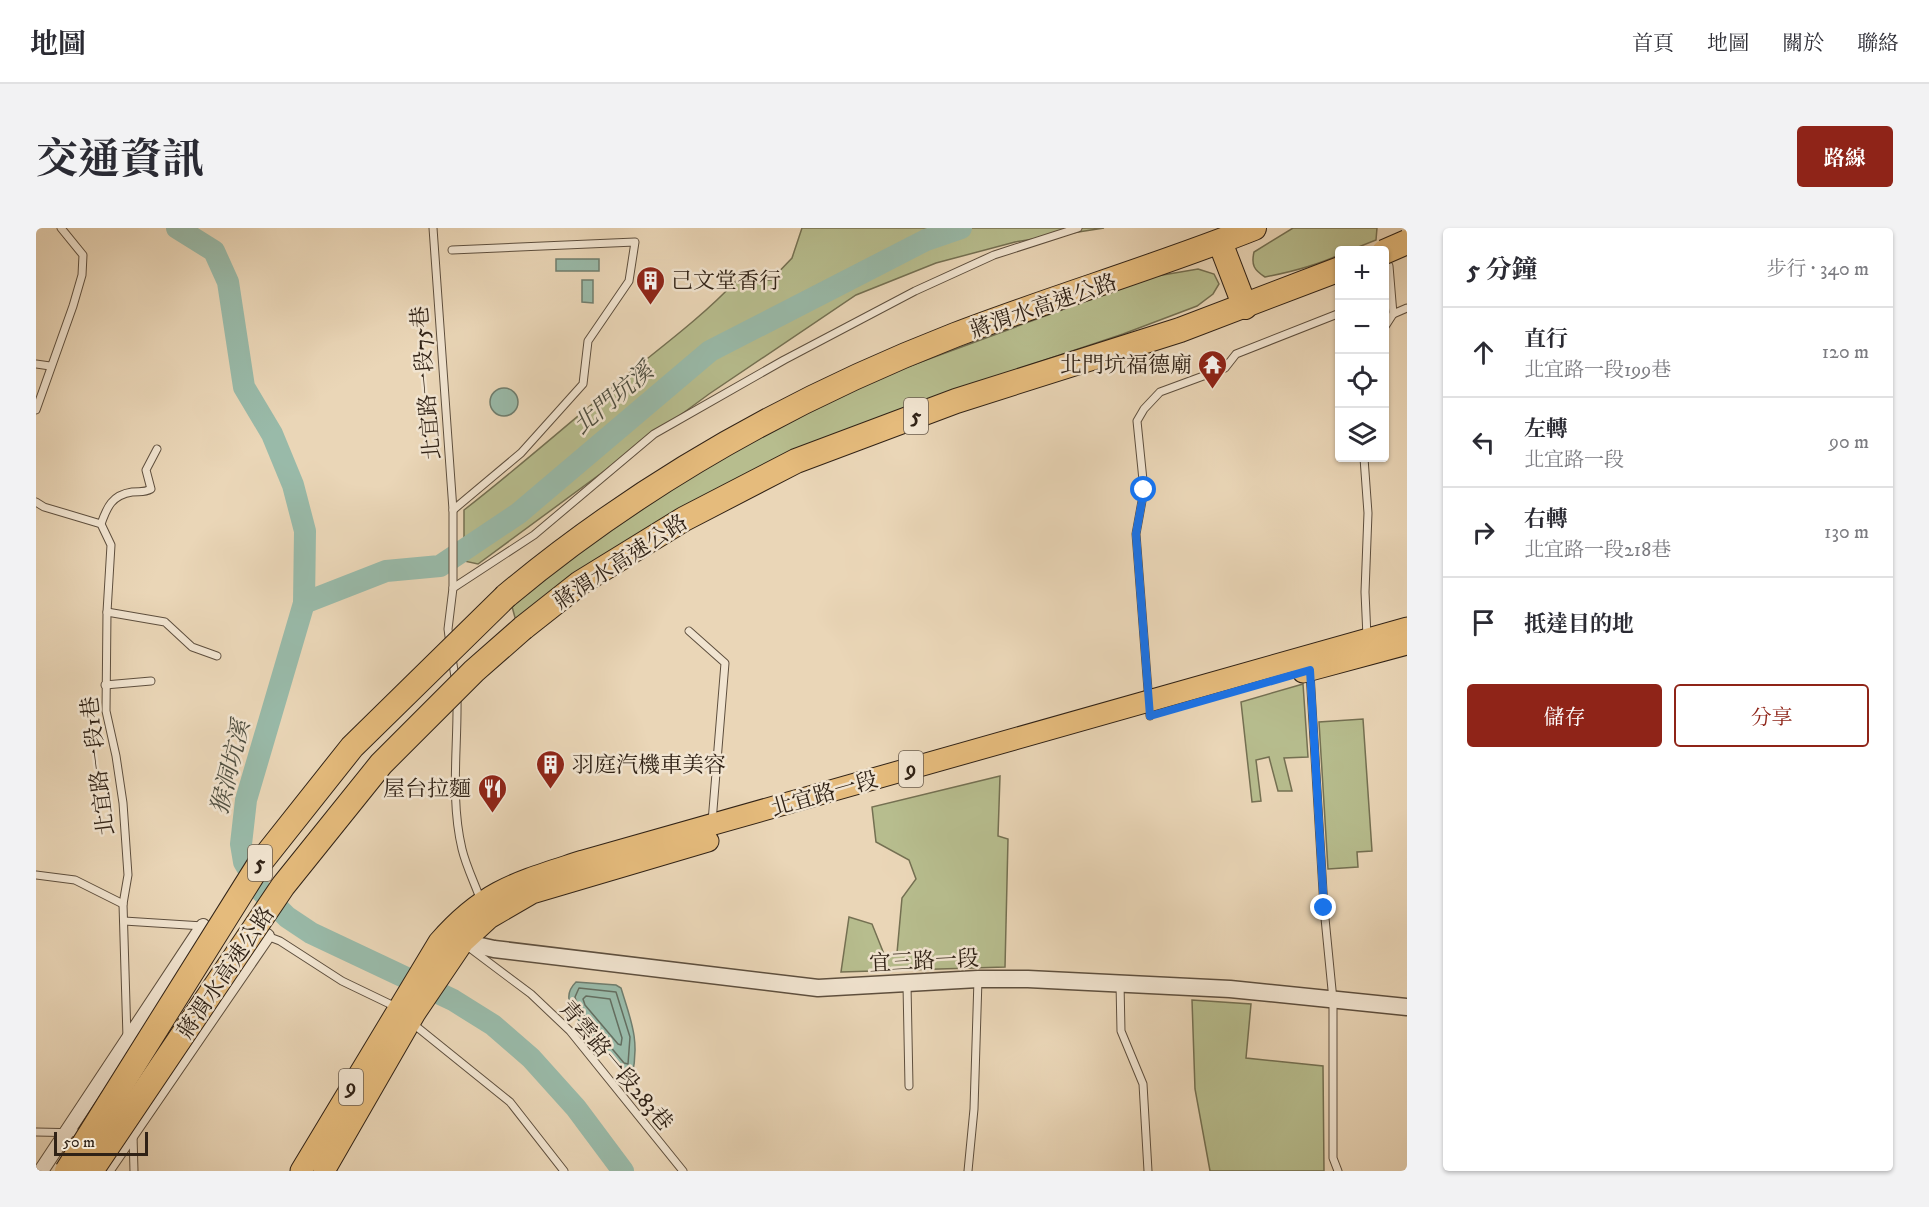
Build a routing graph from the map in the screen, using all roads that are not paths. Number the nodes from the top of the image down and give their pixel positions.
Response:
1 (61, 228) edge
2 (433, 228) edge
3 (1078, 228) edge
4 (1254, 228) edge
5 (1220, 242) junction
6 (1407, 242) edge
7 (452, 250) dead end
8 (1389, 257) edge
9 (1335, 271) edge
10 (1388, 300) edge
11 (1245, 307) junction
12 (1407, 308) edge
13 (1393, 314) junction
14 (1335, 315) edge
15 (1389, 320) edge
16 (36, 364) edge
17 (50, 366) junction
18 (36, 410) edge
19 (157, 449) dead end
20 (1364, 462) edge
21 (36, 502) edge
22 (453, 510) junction
23 (101, 524) junction
24 (453, 588) junction
25 (107, 612) junction
26 (1407, 628) edge
27 (689, 631) dead end
28 (1407, 644) edge
29 (1370, 646) junction
30 (217, 656) dead end
31 (1310, 663) junction
32 (151, 681) dead end
33 (105, 685) junction
34 (1150, 709) junction
35 (712, 826) junction
36 (36, 875) edge
37 (123, 904) junction
38 (485, 910) junction
39 (124, 921) junction
40 (203, 926) junction
41 (232, 928) dead end
42 (244, 930) dead end
43 (267, 936) junction
44 (450, 944) junction
45 (978, 979) junction
46 (1120, 983) junction
47 (907, 985) junction
48 (1333, 1000) junction
49 (1407, 1006) edge
50 (406, 1011) junction
51 (127, 1039) junction
52 (909, 1086) dead end
53 (36, 1132) edge
54 (99, 1133) dead end
55 (110, 1133) dead end
56 (133, 1133) junction
57 (65, 1134) junction
58 (40, 1171) edge
59 (67, 1171) edge
60 (91, 1171) edge
61 (106, 1171) edge
62 (134, 1171) edge
63 (301, 1171) edge
64 (324, 1171) edge
65 (564, 1171) edge
66 (683, 1171) edge
67 (968, 1171) edge
68 (1148, 1171) edge
69 (1338, 1171) edge

1 - 17 lane
2 - 22 lane, 北宜路一段75巷
3 - 24 lane
4 - 5 highway, 蔣渭水高速公路 / 5
5 - 11 highway
5 - 59 highway, 蔣渭水高速公路 / 5, bridge
6 - 8 highway, bridge
7 - 22 lane
9 - 11 highway, 蔣渭水高速公路 / 5
10 - 13 lane
11 - 60 highway, 蔣渭水高速公路 / 5, bridge
12 - 13 lane
13 - 15 lane
14 - 34 lane
16 - 17 lane
17 - 18 lane
19 - 23 lane
20 - 29 lane
21 - 23 lane
22 - 24 lane, 北宜路一段75巷
23 - 25 lane, 北宜路一段1巷
24 - 38 lane
25 - 30 lane
25 - 33 lane, 北宜路一段1巷
26 - 29 main road, 北宜路一段 / 9
27 - 35 lane
28 - 29 main road, 北宜路一段 / 9
29 - 31 main road, 北宜路一段 / 9
31 - 34 main road, 北宜路一段 / 9
31 - 48 lane
32 - 33 lane
33 - 37 lane, 北宜路一段1巷
34 - 35 main road, 北宜路一段 / 9
34 - 38 main road, 北宜路一段 / 9
35 - 38 main road, 北宜路一段 / 9
36 - 37 lane
37 - 39 lane, 北宜路一段1巷
38 - 44 main road, 北宜路一段 / 9
39 - 40 lane
39 - 51 lane, 北宜路一段1巷
40 - 41 lane
40 - 51 street
42 - 43 lane
43 - 50 lane
43 - 56 street
44 - 47 street, 宜三路一段
44 - 50 main road, 9
44 - 66 lane, 青雲路一段283巷
45 - 46 street, 宜三路一段
45 - 47 street, 宜三路一段
45 - 67 lane
46 - 48 street, 宜三路一段
46 - 68 lane
47 - 52 lane
48 - 49 street, 宜三路一段
48 - 69 lane
50 - 63 main road, 9
50 - 64 main road, 9
50 - 65 lane
51 - 57 street
53 - 57 lane
54 - 57 lane
55 - 56 lane
56 - 61 street
56 - 62 lane
57 - 58 street

